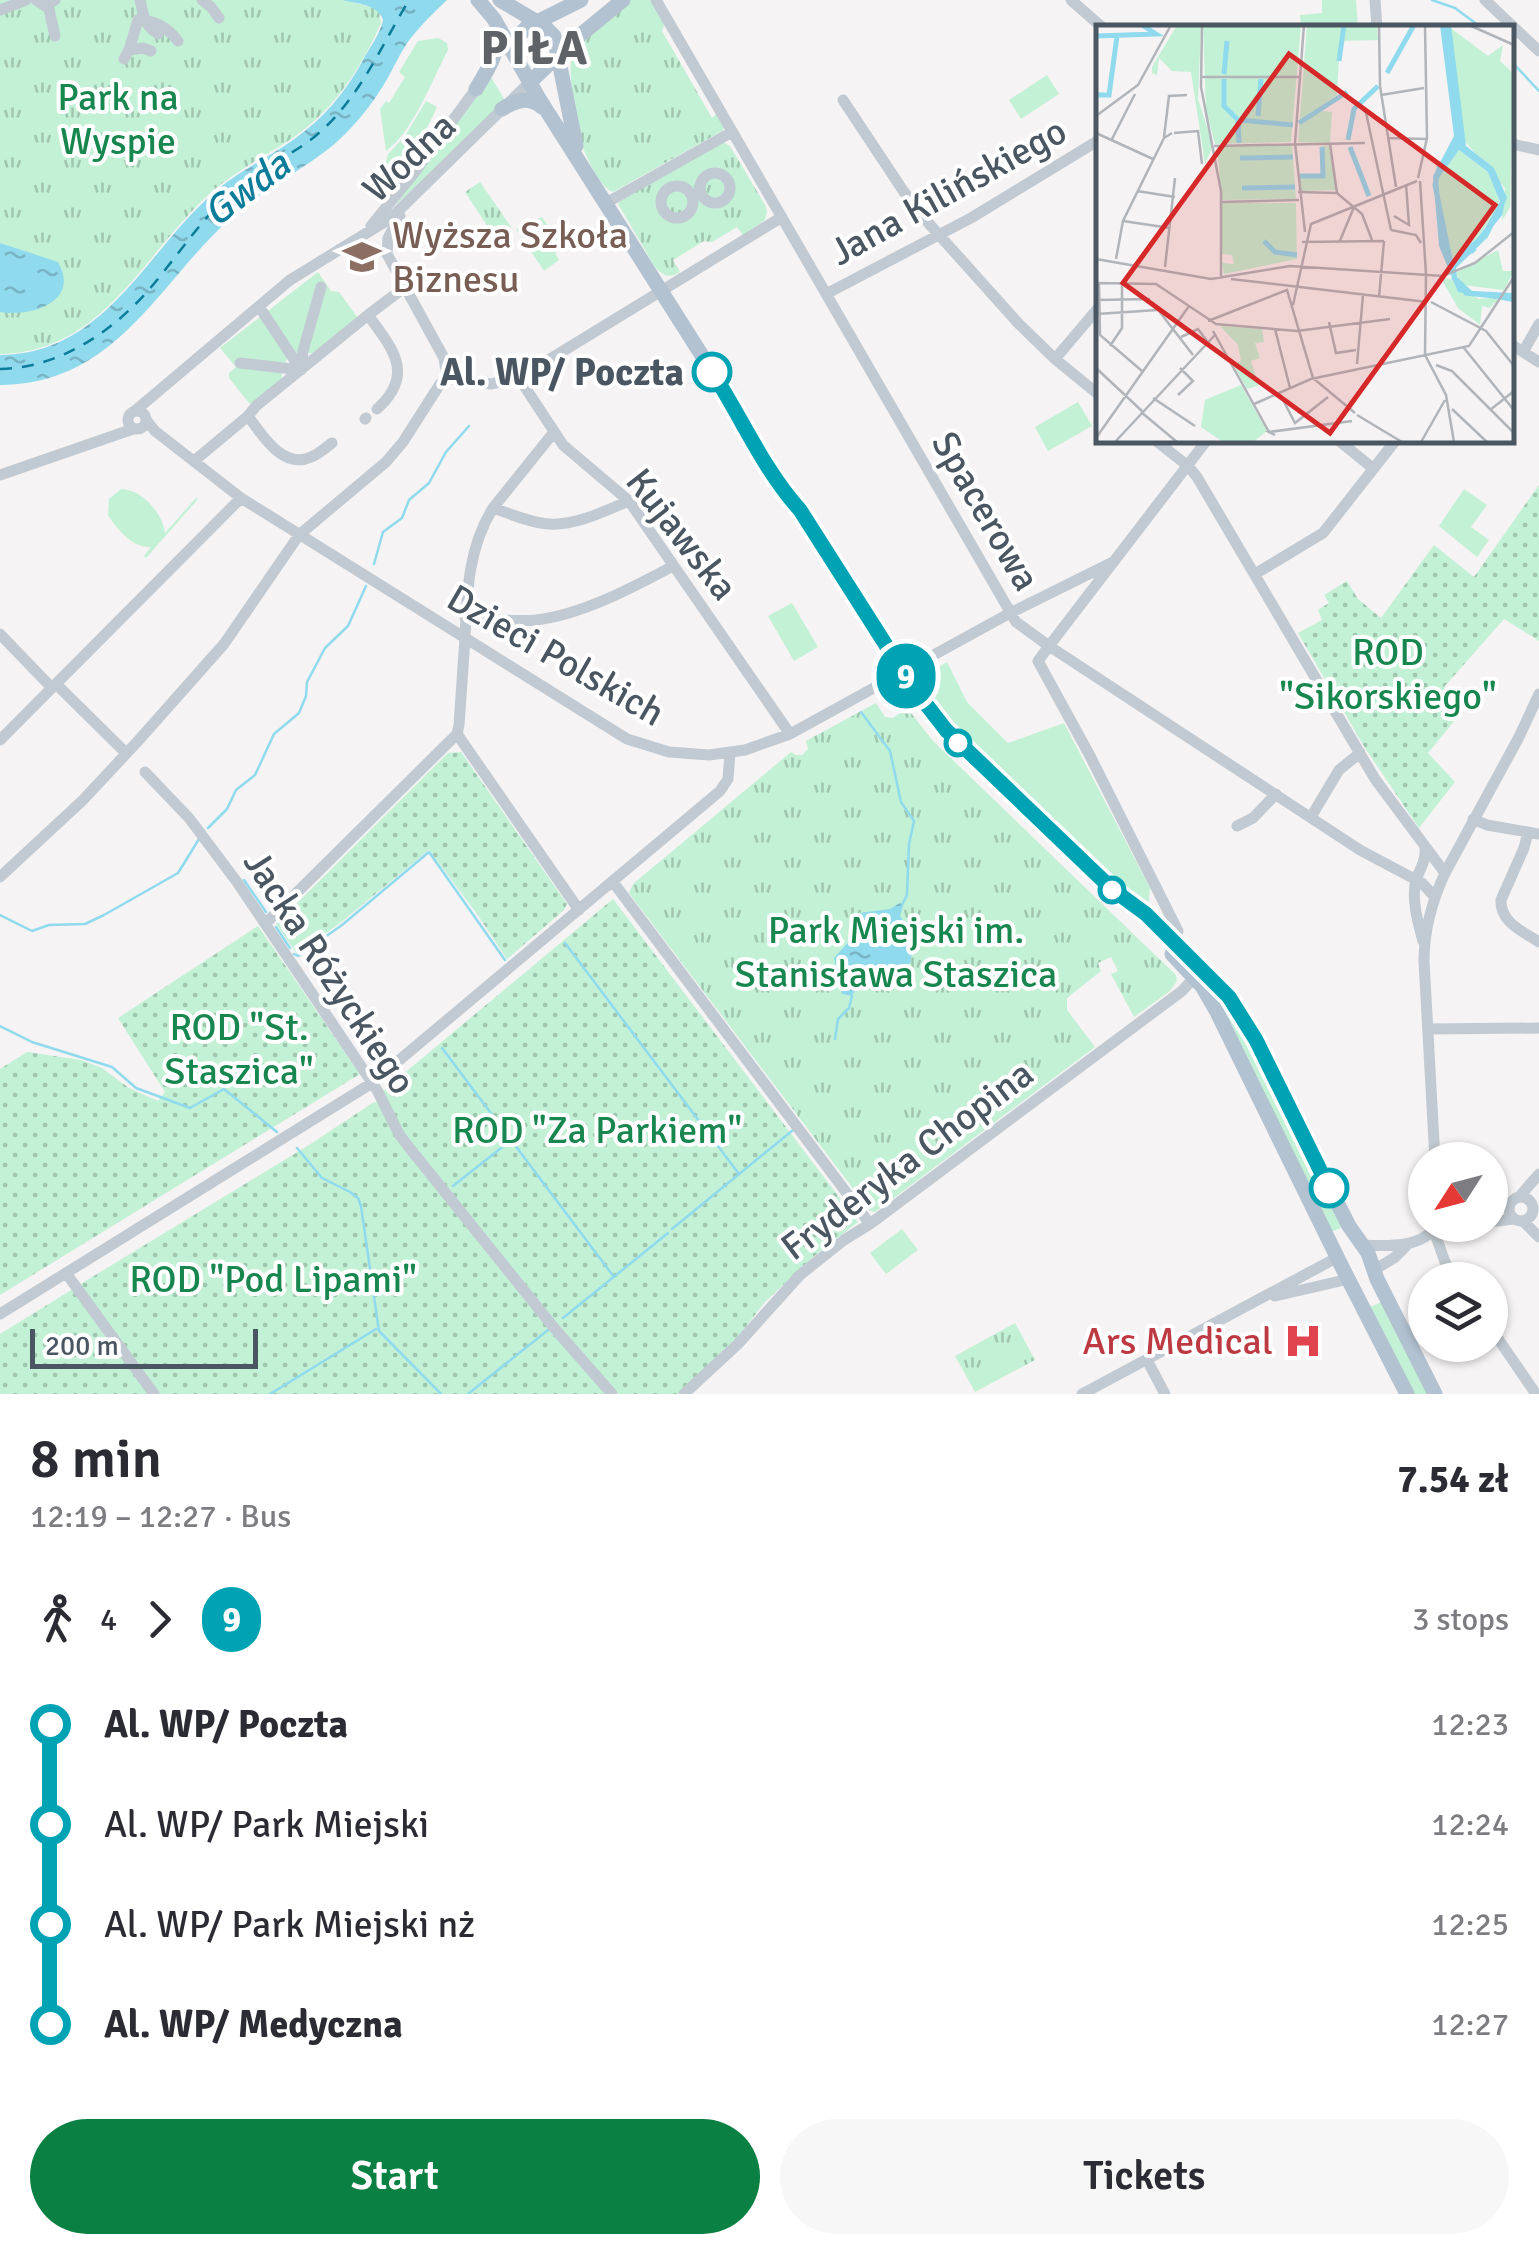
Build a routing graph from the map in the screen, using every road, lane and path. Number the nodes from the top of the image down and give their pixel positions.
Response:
1 (26, 0) edge
2 (140, 0) edge
3 (202, 0) edge
4 (478, 0) edge
5 (623, 0) edge
6 (656, 0) edge
7 (1071, 0) edge
8 (1378, 0) edge
9 (1472, 0) edge
10 (1485, 0) edge
11 (46, 2) edge
12 (503, 2) edge
13 (575, 3) edge
14 (0, 10) edge
15 (219, 18) dead end
16 (494, 19) junction
17 (143, 20) junction
18 (538, 22) junction
19 (1099, 25) edge
20 (1379, 25) edge
21 (1507, 25) edge
22 (1511, 25) edge
23 (1514, 28) edge
24 (1514, 30) edge
25 (584, 31) junction
26 (158, 34) dead end
27 (55, 36) dead end
28 (1524, 38) junction
29 (178, 40) dead end
30 (508, 48) junction
31 (151, 51) dead end
32 (1539, 51) edge
33 (559, 54) junction
34 (529, 83) junction
35 (564, 86) junction
36 (476, 89) junction
37 (843, 100) dead end
38 (502, 110) junction
39 (548, 113) junction
40 (732, 132) junction
41 (1096, 142) edge
42 (1514, 144) edge
43 (1086, 148) junction
44 (1539, 150) edge
45 (1096, 157) edge
46 (584, 168) junction
47 (419, 192) junction
48 (606, 203) junction
49 (398, 204) junction
50 (782, 217) junction
51 (940, 234) junction
52 (320, 287) dead end
53 (405, 288) junction
54 (661, 291) junction
55 (826, 294) junction
56 (262, 311) dead end
57 (1096, 311) edge
58 (368, 315) junction
59 (1539, 324) edge
60 (1517, 348) edge
61 (1056, 359) junction
62 (1539, 362) edge
63 (240, 363) dead end
64 (300, 370) junction
65 (447, 378) junction
66 (519, 378) junction
67 (1096, 392) edge
68 (378, 408) dead end
69 (248, 416) junction
70 (140, 421) junction
71 (554, 432) junction
72 (1158, 442) edge
73 (1206, 442) edge
74 (1340, 442) edge
75 (1394, 442) edge
76 (332, 443) dead end
77 (194, 461) junction
78 (1188, 466) junction
79 (1369, 466) dead end
80 (0, 475) edge
81 (241, 498) junction
82 (629, 501) junction
83 (493, 508) junction
84 (300, 535) junction
85 (1113, 562) junction
86 (673, 566) junction
87 (1255, 574) junction
88 (1010, 612) junction
89 (465, 618) junction
90 (448, 628) junction
91 (0, 634) edge
92 (464, 638) junction
93 (477, 646) junction
94 (1049, 646) junction
95 (463, 657) junction
96 (904, 672) junction
97 (54, 686) junction
98 (1539, 694) edge
99 (456, 734) junction
100 (790, 734) junction
101 (0, 740) edge
102 (1360, 753) junction
103 (724, 754) junction
104 (133, 761) junction
105 (1276, 794) junction
106 (1312, 817) junction
107 (1473, 819) junction
108 (1237, 826) dead end
109 (1534, 833) edge
110 (1425, 848) junction
111 (1445, 873) junction
112 (0, 877) edge
113 (612, 882) junction
114 (1416, 885) junction
115 (1112, 889) junction
116 (1435, 897) junction
117 (579, 910) junction
118 (265, 924) junction
119 (1178, 931) dead end
120 (1539, 942) edge
121 (1424, 945) junction
122 (1195, 978) junction
123 (1210, 987) junction
124 (1182, 991) junction
125 (1539, 1028) edge
126 (1430, 1029) junction
127 (372, 1083) junction
128 (1435, 1142) edge
129 (1539, 1174) edge
130 (1539, 1185) edge
131 (1514, 1200) junction
132 (1508, 1204) edge
133 (1525, 1214) junction
134 (1508, 1218) edge
135 (870, 1224) junction
136 (1539, 1226) edge
137 (1539, 1237) edge
138 (1413, 1242) edge
139 (1408, 1244) junction
140 (1361, 1245) junction
141 (1338, 1257) junction
142 (1374, 1270) junction
143 (66, 1273) junction
144 (1349, 1279) junction
145 (1262, 1300) junction
146 (0, 1314) edge
147 (1508, 1354) edge
148 (1147, 1360) junction
149 (154, 1394) edge
150 (612, 1394) edge
151 (684, 1394) edge
152 (1082, 1394) edge
153 (1165, 1394) edge
154 (1406, 1394) edge
155 (1435, 1394) edge
156 (1536, 1394) edge

1 - 14 street
2 - 17 street
3 - 15 street
4 - 16 main road
5 - 25 main road
6 - 40 street, Spacerowa
7 - 19 street
8 - 20 street
9 - 21 street
10 - 22 street
11 - 27 street
12 - 13 main road
12 - 18 main road
13 - 18 main road
16 - 30 main road
16 - 36 main road
17 - 26 street
17 - 29 street
17 - 31 street
18 - 30 main road
18 - 33 main road
23 - 28 street
24 - 28 street
25 - 33 main road
25 - 35 main road
28 - 32 street
30 - 34 main road
30 - 36 street, Wodna
33 - 34 main road
33 - 35 main road
34 - 38 street, Wodna
34 - 39 main road
35 - 46 main road
36 - 49 street, Wodna
37 - 51 street
38 - 39 main road
38 - 47 street, Wodna
39 - 46 main road
40 - 48 street
40 - 50 street, Spacerowa
41 - 43 street, Jana Kilińskiego
42 - 44 street
43 - 45 street
43 - 51 street, Jana Kilińskiego
46 - 48 main road
47 - 49 street, Wodna
47 - 53 street
48 - 54 main road
49 - 70 street, Wodna
50 - 54 street
50 - 55 street, Spacerowa
51 - 55 street, Jana Kilińskiego
51 - 61 street
52 - 64 street
53 - 58 street
53 - 65 street
54 - 66 street
54 - 96 main road
55 - 88 street, Spacerowa
56 - 64 street
57 - 61 street
58 - 64 street
58 - 68 street
59 - 60 street
60 - 62 street
61 - 67 street
63 - 64 street
64 - 69 street
65 - 66 street
65 - 84 street
66 - 71 street, Kujawska
69 - 76 street
69 - 77 street
70 - 77 street, Dzieci Polskich
70 - 80 street
71 - 82 street, Kujawska
71 - 83 street
72 - 78 street
73 - 78 street
74 - 79 street
75 - 87 street
77 - 81 street, Dzieci Polskich
78 - 85 street
78 - 87 street
81 - 84 street, Dzieci Polskich
81 - 97 street
82 - 83 street
82 - 86 street, Kujawska
83 - 89 street
84 - 90 street, Dzieci Polskich
84 - 104 street
85 - 88 street, Dzieci Polskich
85 - 94 street
86 - 89 street
86 - 100 street, Kujawska
87 - 102 street
88 - 94 street, Spacerowa
88 - 96 street, Dzieci Polskich
89 - 90 street
89 - 92 street
90 - 92 street, Dzieci Polskich
91 - 97 street, Jacka Różyckiego
92 - 93 street, Dzieci Polskich
92 - 95 street
93 - 95 street
93 - 103 street, Dzieci Polskich
94 - 105 street, Spacerowa
94 - 119 street
95 - 99 street
96 - 100 street, Dzieci Polskich
96 - 115 main road
97 - 101 street
97 - 104 street, Jacka Różyckiego
98 - 107 street
99 - 117 street
99 - 118 street
100 - 103 street, Dzieci Polskich
102 - 106 street
102 - 110 street
103 - 113 street
104 - 112 street
104 - 118 street, Jacka Różyckiego
105 - 106 street, Spacerowa
105 - 108 street
106 - 114 street, Spacerowa
107 - 109 street
107 - 111 street
109 - 120 street
110 - 111 street
110 - 114 street
111 - 114 street
111 - 116 street
113 - 117 street
113 - 135 street
114 - 116 street, Spacerowa
114 - 121 street
115 - 122 main road
115 - 123 main road
116 - 121 street
117 - 127 street
118 - 127 street, Jacka Różyckiego
121 - 126 street
122 - 123 main road
122 - 124 street, Fryderyka Chopina
123 - 124 street
123 - 140 main road
123 - 141 main road
124 - 135 street, Fryderyka Chopina
125 - 126 street
126 - 128 street
127 - 143 street
127 - 150 street, Jacka Różyckiego
129 - 131 street
130 - 133 street
131 - 132 street
131 - 133 street
131 - 133 street
133 - 134 street
133 - 136 street
133 - 137 street
135 - 151 street, Fryderyka Chopina
138 - 139 street
139 - 140 street
139 - 142 street
140 - 141 main road
140 - 142 main road
141 - 144 main road
141 - 145 street
142 - 144 main road
142 - 155 main road
143 - 146 street
143 - 149 street
144 - 145 street
144 - 154 main road
145 - 148 street
147 - 156 street
148 - 152 street
148 - 153 street

